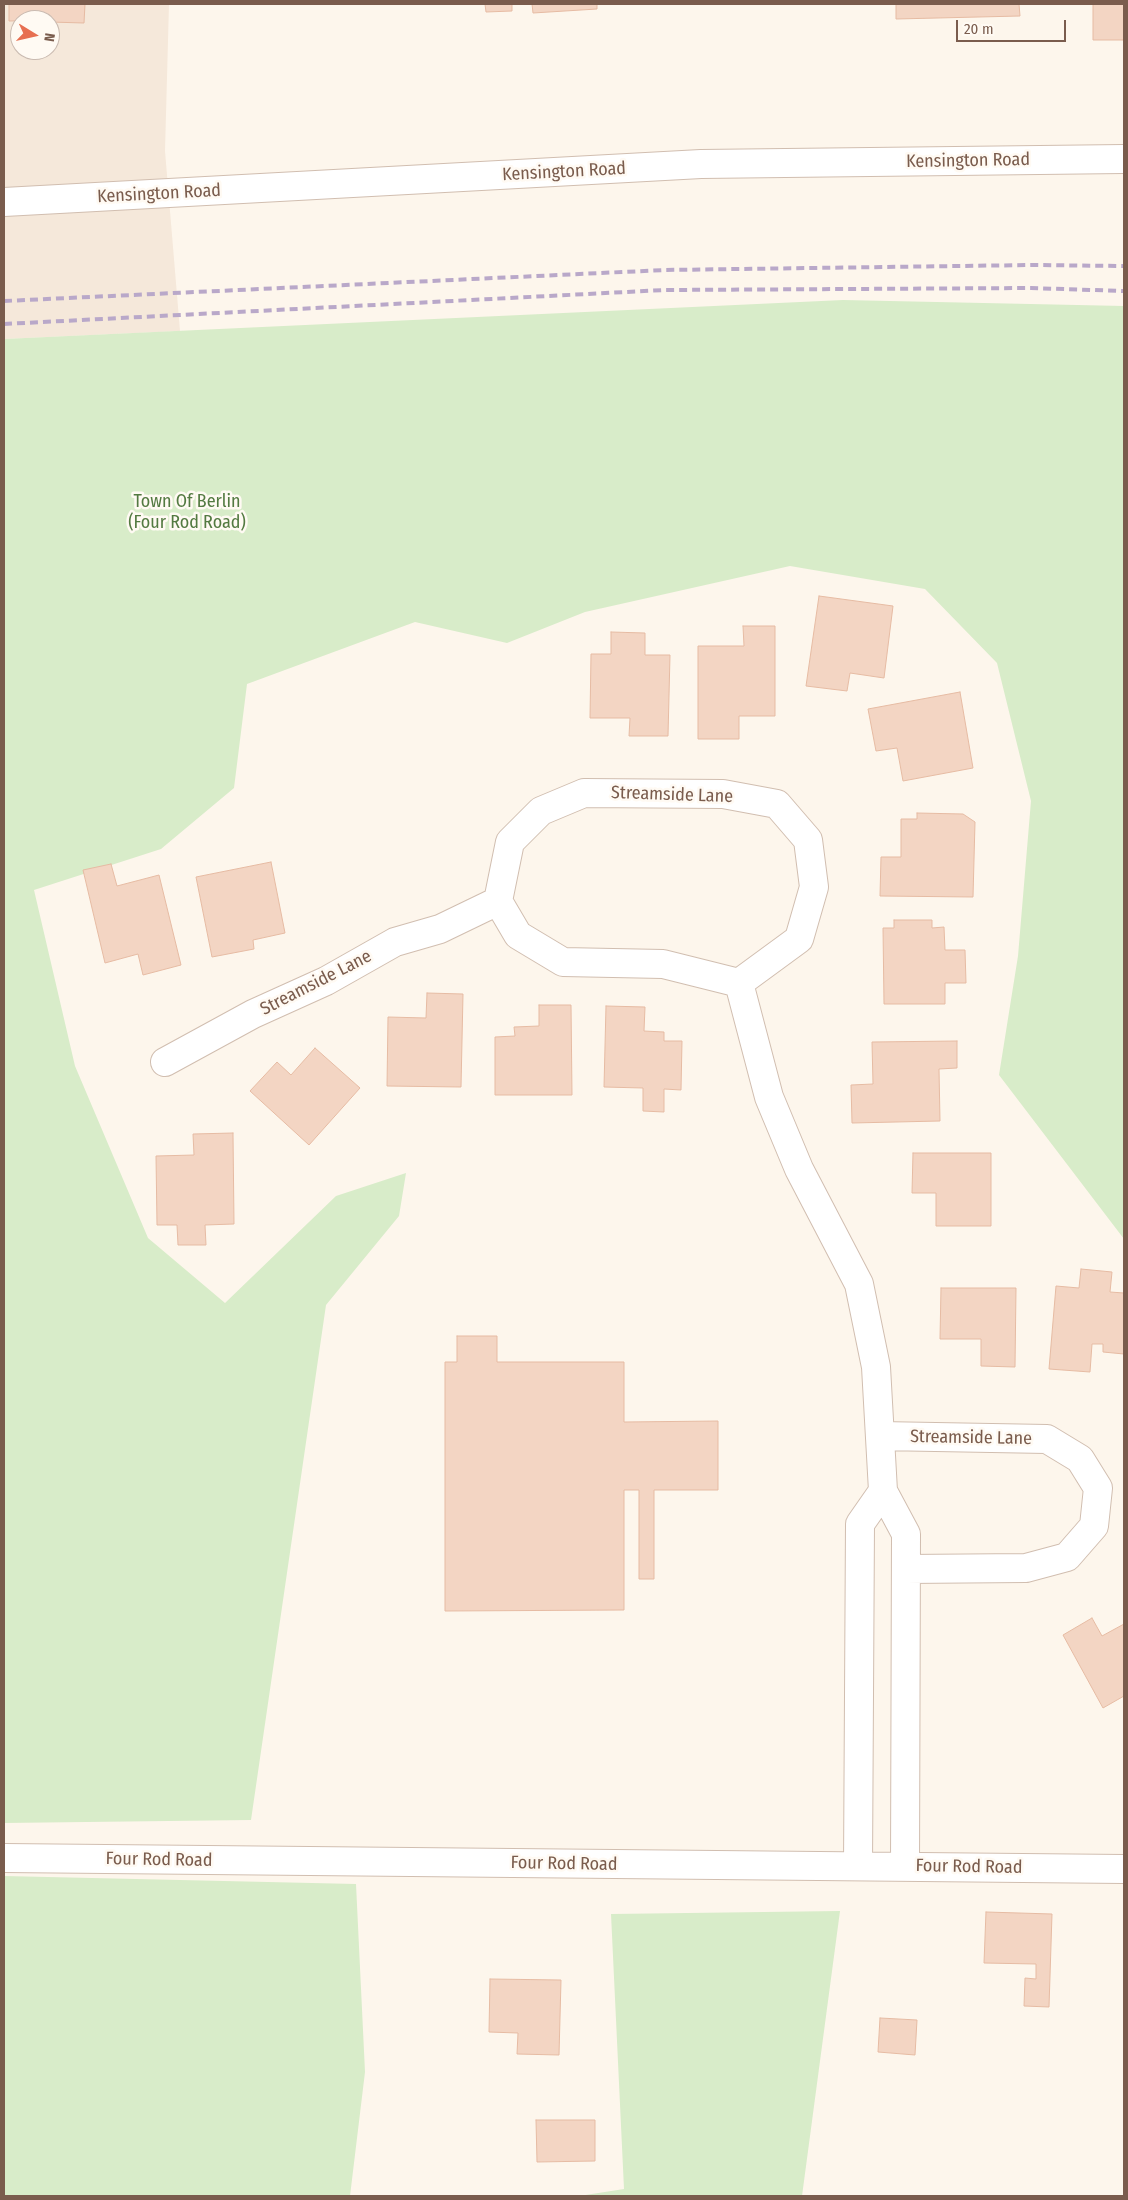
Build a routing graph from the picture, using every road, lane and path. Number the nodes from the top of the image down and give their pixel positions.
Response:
1 (1124, 159) edge
2 (4, 202) edge
3 (498, 901) junction
4 (739, 983) junction
5 (165, 1062) dead end
6 (880, 1436) junction
7 (883, 1491) junction
8 (906, 1569) junction
9 (4, 1858) edge
10 (858, 1866) junction
11 (905, 1867) junction
12 (1124, 1869) edge

1 - 2 street, Kensington Road
3 - 4 street
3 - 4 street, Streamside Lane
3 - 5 street, Streamside Lane
4 - 6 street
6 - 7 street
6 - 8 street, Streamside Lane
7 - 8 street
7 - 10 street
8 - 11 street
9 - 10 street, Four Rod Road
10 - 11 street, Four Rod Road
11 - 12 street, Four Rod Road

